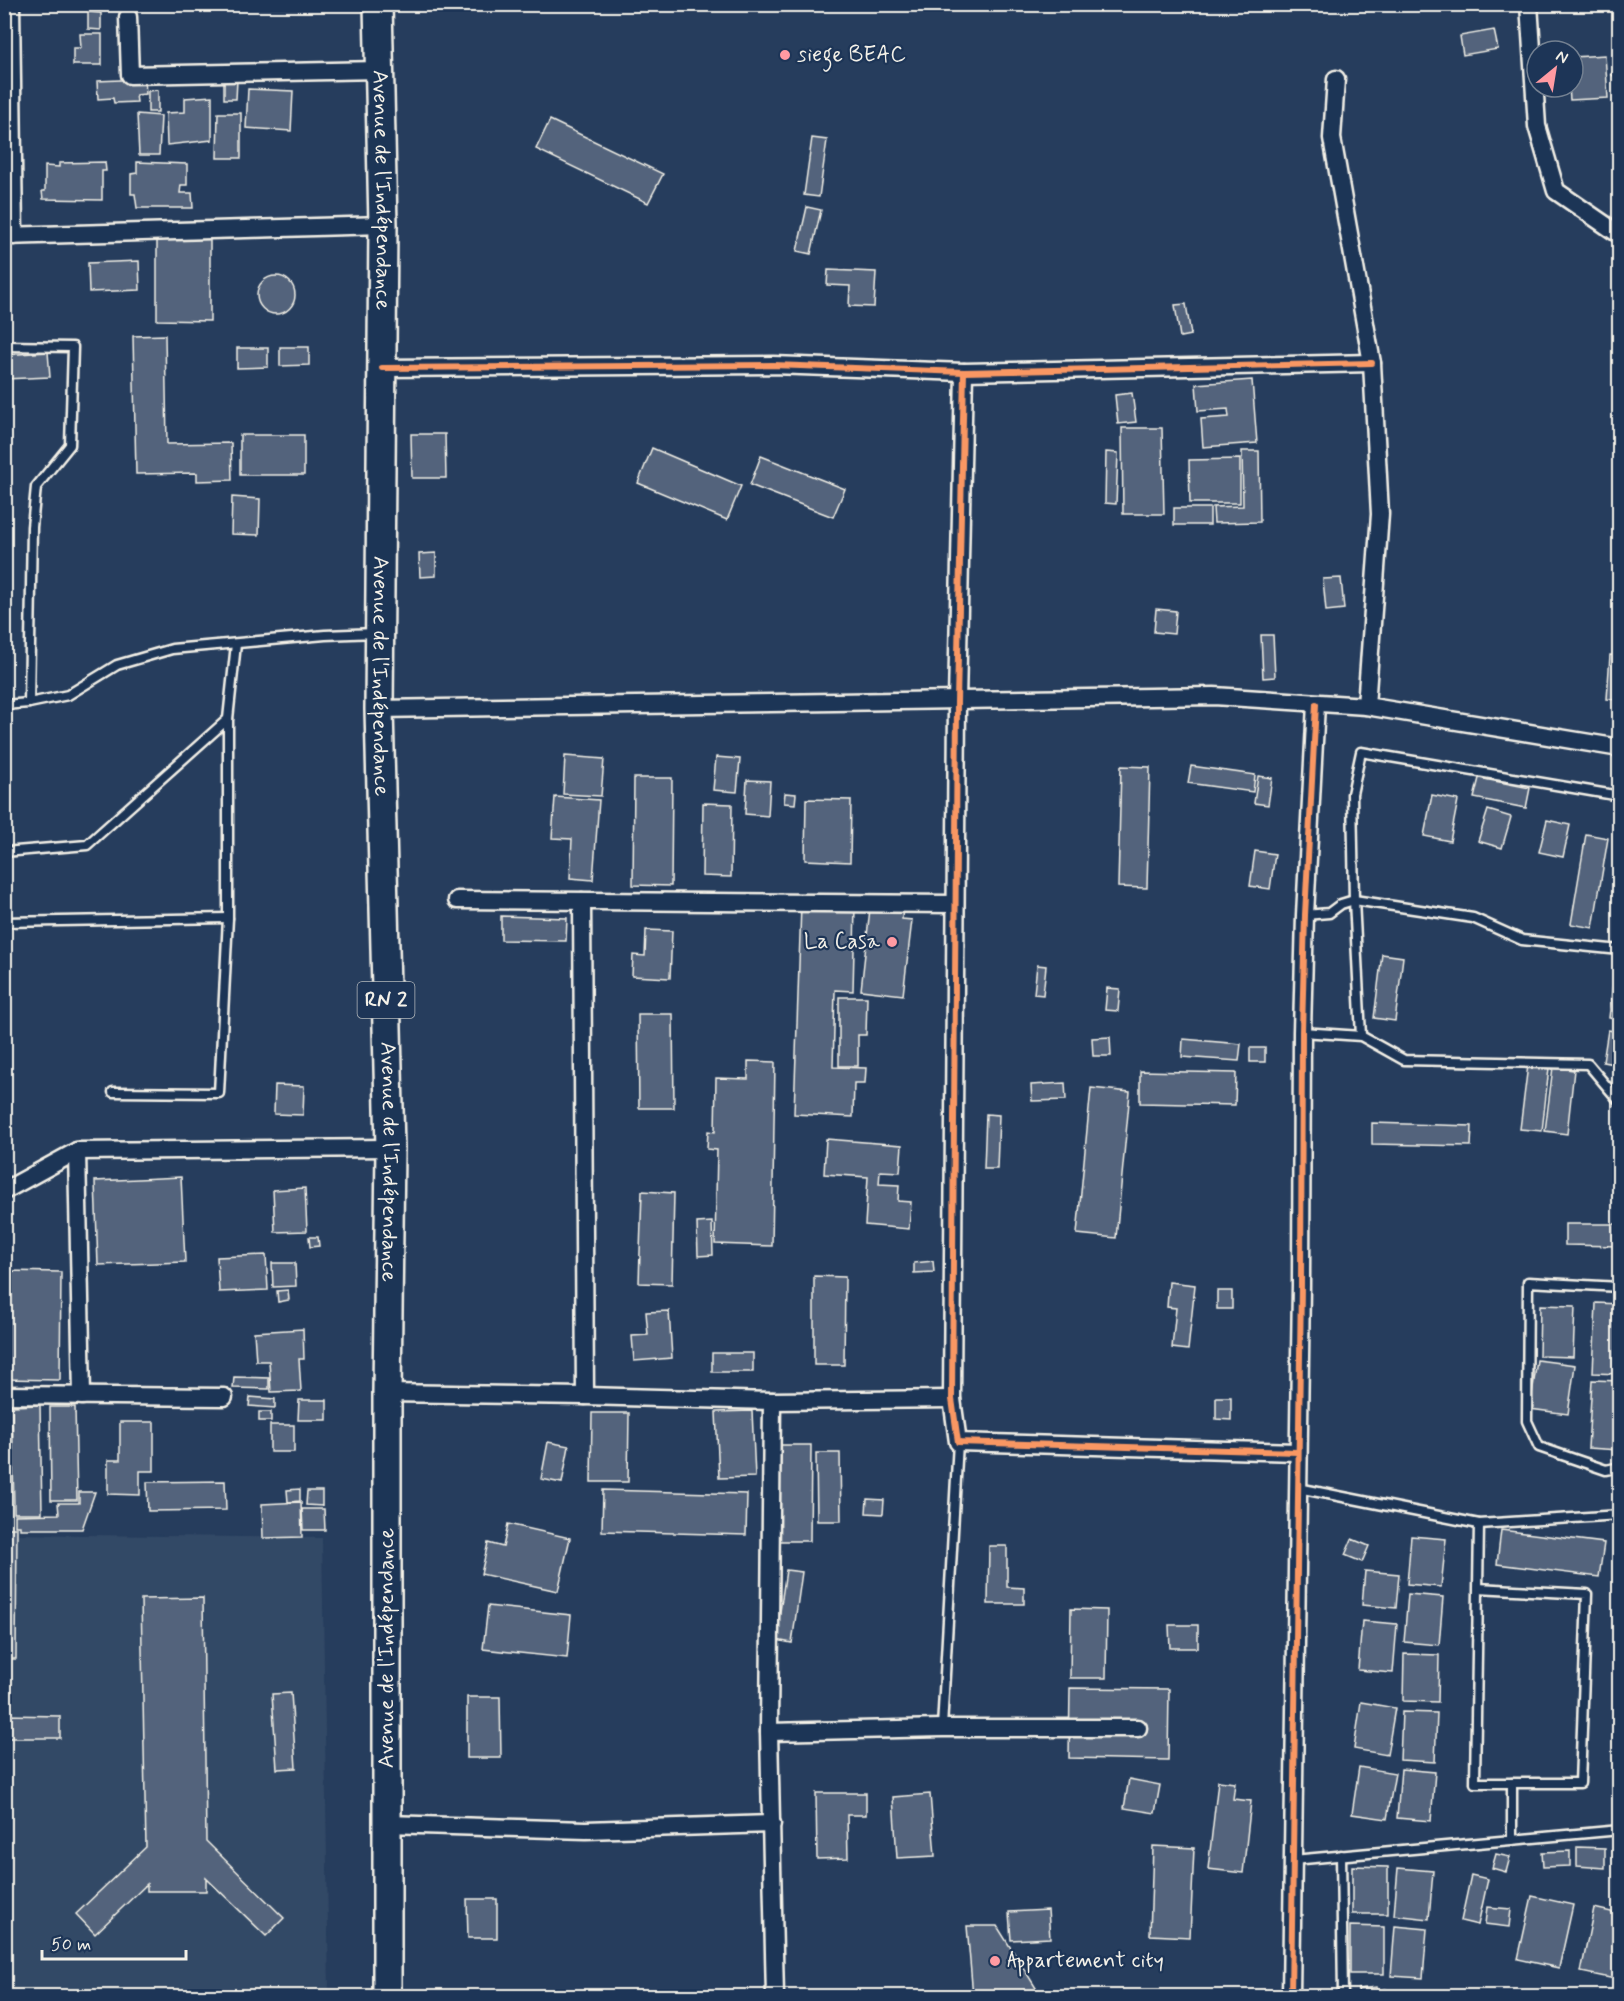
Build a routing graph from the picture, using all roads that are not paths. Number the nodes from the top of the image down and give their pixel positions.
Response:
1 (11, 4) edge
2 (378, 4) edge
3 (1529, 4) edge
4 (128, 17) dead end
5 (379, 70) junction
6 (1336, 79) dead end
7 (383, 225) junction
8 (1620, 235) edge
9 (9, 236) edge
10 (4, 346) edge
11 (1372, 363) junction
12 (382, 368) junction
13 (964, 372) junction
14 (380, 633) junction
15 (236, 644) junction
16 (957, 702) junction
17 (29, 703) junction
18 (1316, 704) junction
19 (4, 705) edge
20 (1366, 706) junction
21 (379, 709) junction
22 (228, 719) junction
23 (1620, 748) edge
24 (1620, 796) edge
25 (4, 852) edge
26 (457, 900) dead end
27 (1354, 900) junction
28 (582, 901) junction
29 (956, 904) junction
30 (1305, 915) junction
31 (228, 918) junction
32 (4, 922) edge
33 (1620, 950) edge
34 (1302, 1032) junction
35 (1361, 1036) junction
36 (113, 1092) dead end
37 (1620, 1102) edge
38 (390, 1148) junction
39 (77, 1151) junction
40 (4, 1191) edge
41 (1620, 1287) edge
42 (387, 1393) junction
43 (4, 1395) edge
44 (82, 1396) junction
45 (585, 1396) junction
46 (224, 1397) dead end
47 (952, 1399) junction
48 (772, 1401) junction
49 (958, 1442) junction
50 (1298, 1452) junction
51 (1620, 1467) edge
52 (1298, 1488) junction
53 (1620, 1515) edge
54 (1479, 1524) junction
55 (1478, 1588) junction
56 (942, 1728) junction
57 (1138, 1728) dead end
58 (769, 1732) junction
59 (1512, 1783) junction
60 (387, 1824) junction
61 (772, 1824) junction
62 (1620, 1830) edge
63 (1512, 1840) junction
64 (1341, 1855) junction
65 (1293, 1860) junction
66 (387, 1996) edge
67 (775, 1996) edge
68 (1291, 1996) edge
69 (1342, 1996) edge

1 - 9 street
2 - 5 main road, Avenue de l'Indépendance / RN 2
3 - 8 street
4 - 5 street
5 - 7 main road, Avenue de l'Indépendance / RN 2
6 - 11 street
7 - 9 street
7 - 12 main road, Avenue de l'Indépendance / RN 2
10 - 17 lane
11 - 13 street
11 - 20 street
12 - 13 street
12 - 14 main road, Avenue de l'Indépendance / RN 2
13 - 16 street
14 - 15 lane
14 - 21 main road, Avenue de l'Indépendance / RN 2
15 - 17 lane
15 - 22 lane
16 - 18 street
16 - 21 street
16 - 29 street
17 - 19 lane
18 - 20 street
18 - 30 street
20 - 23 street
21 - 38 main road, Avenue de l'Indépendance / RN 2
22 - 25 lane
22 - 31 lane
24 - 27 lane
26 - 28 street
27 - 30 lane
27 - 33 lane
27 - 35 lane
28 - 29 street
28 - 45 street
29 - 47 street
30 - 34 street
31 - 32 lane
31 - 36 lane
34 - 35 lane
34 - 50 street
35 - 37 lane
38 - 39 street
38 - 42 main road, Avenue de l'Indépendance / RN 2
39 - 40 street
39 - 44 street
41 - 51 lane
42 - 45 street
42 - 60 main road, Avenue de l'Indépendance / RN 2
43 - 44 street
44 - 46 street
45 - 48 street
47 - 48 street
47 - 49 street
48 - 58 street
49 - 50 street
49 - 56 lane
50 - 52 street
52 - 54 lane
52 - 65 street
53 - 54 lane
54 - 55 lane
55 - 59 lane
55 - 59 lane
56 - 57 street
56 - 58 street
58 - 61 street
59 - 63 lane
60 - 61 street
60 - 66 main road, Avenue de l'Indépendance / RN 2
61 - 67 street
62 - 63 lane
63 - 64 lane
64 - 65 lane
64 - 69 lane
65 - 68 street

